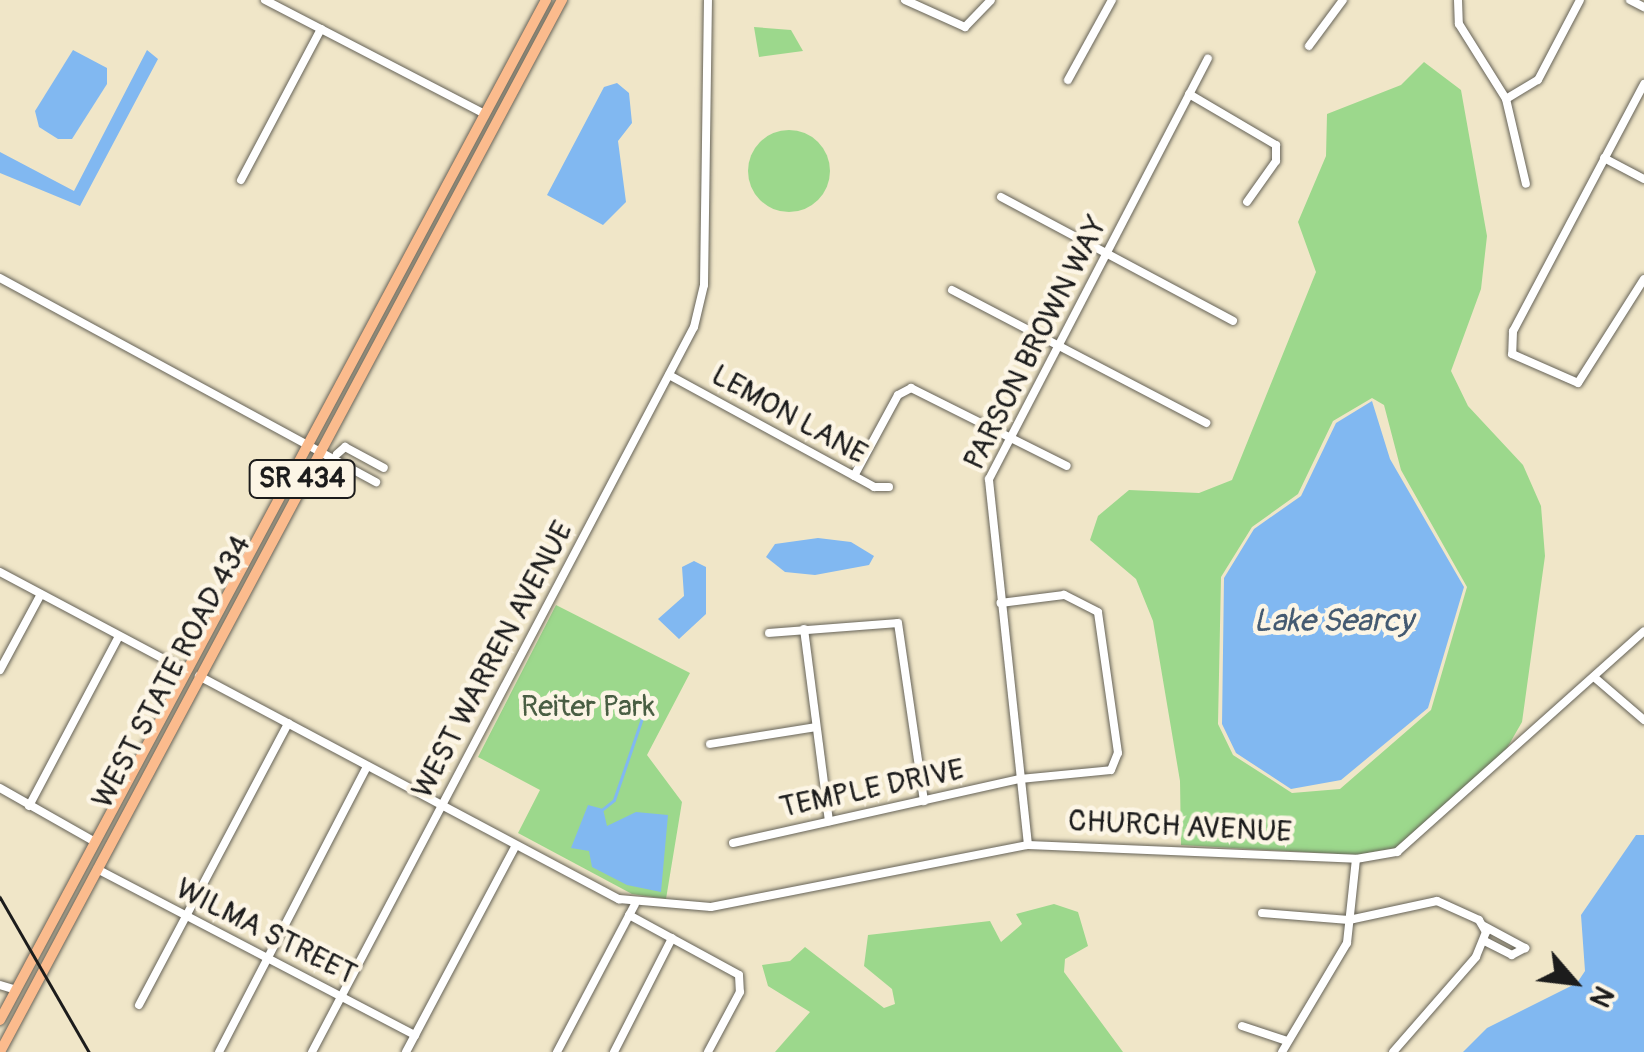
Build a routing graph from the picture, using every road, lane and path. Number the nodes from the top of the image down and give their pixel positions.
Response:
1 (264, 0) edge
2 (546, 0) edge
3 (562, 0) edge
4 (708, 0) edge
5 (905, 0) edge
6 (991, 0) edge
7 (1112, 0) edge
8 (1342, 0) edge
9 (1458, 0) edge
10 (1580, 0) edge
11 (1630, 0) edge
12 (1644, 7) edge
13 (321, 28) junction
14 (1308, 46) dead end
15 (1208, 59) dead end
16 (1068, 80) dead end
17 (1644, 84) edge
18 (496, 91) junction
19 (1189, 94) junction
20 (1506, 99) junction
21 (483, 114) junction
22 (496, 119) junction
23 (486, 138) junction
24 (1604, 158) junction
25 (241, 180) dead end
26 (1644, 180) edge
27 (1526, 184) dead end
28 (1001, 197) dead end
29 (1246, 202) dead end
30 (1105, 254) junction
31 (0, 278) edge
32 (1644, 279) edge
33 (952, 290) dead end
34 (1233, 321) dead end
35 (1057, 345) junction
36 (669, 375) junction
37 (1206, 423) dead end
38 (1009, 436) junction
39 (307, 439) junction
40 (320, 446) junction
41 (337, 454) junction
42 (1067, 466) dead end
43 (384, 468) dead end
44 (854, 476) junction
45 (376, 482) dead end
46 (889, 486) dead end
47 (0, 572) edge
48 (40, 594) junction
49 (1000, 603) junction
50 (804, 629) junction
51 (1644, 631) edge
52 (770, 633) dead end
53 (119, 636) junction
54 (196, 651) junction
55 (0, 670) edge
56 (186, 671) junction
57 (198, 676) junction
58 (1594, 677) junction
59 (186, 699) junction
60 (1644, 720) edge
61 (288, 723) junction
62 (816, 727) junction
63 (710, 744) dead end
64 (367, 766) junction
65 (1020, 779) junction
66 (0, 788) edge
67 (924, 801) junction
68 (29, 806) junction
69 (441, 806) junction
70 (829, 821) junction
71 (96, 842) junction
72 (733, 843) dead end
73 (516, 845) junction
74 (1028, 845) junction
75 (1356, 859) junction
76 (97, 870) junction
77 (635, 904) junction
78 (1262, 913) dead end
79 (629, 915) junction
80 (188, 916) junction
81 (1349, 920) junction
82 (1484, 926) junction
83 (672, 938) junction
84 (1485, 940) junction
85 (267, 958) junction
86 (0, 985) edge
87 (16, 990) junction
88 (340, 996) junction
89 (139, 1005) dead end
90 (0, 1020) edge
91 (1242, 1026) dead end
92 (415, 1034) junction
93 (1287, 1041) junction
94 (0, 1052) edge
95 (219, 1052) edge
96 (312, 1052) edge
97 (406, 1052) edge
98 (557, 1052) edge
99 (614, 1052) edge
100 (708, 1052) edge
101 (1282, 1052) edge
102 (1393, 1052) edge

1 - 13 street
2 - 18 main road, WEST STATE ROAD 434 / SR 434
3 - 22 main road, WEST STATE ROAD 434 / SR 434
4 - 36 street, WEST WARREN AVENUE
5 - 6 street
7 - 16 street
8 - 14 street
9 - 20 street
10 - 20 street
11 - 12 street
13 - 21 street
13 - 25 street
15 - 19 street, PARSON BROWN WAY
17 - 24 street
18 - 21 main road, WEST STATE ROAD 434 / SR 434
18 - 22 main road
19 - 29 street
19 - 30 street, PARSON BROWN WAY
20 - 27 street
21 - 23 main road
21 - 39 main road, WEST STATE ROAD 434 / SR 434
22 - 23 main road, WEST STATE ROAD 434 / SR 434
23 - 40 main road, WEST STATE ROAD 434 / SR 434
24 - 26 street
24 - 32 street
28 - 30 street
30 - 34 street
30 - 35 street, PARSON BROWN WAY
31 - 39 street
33 - 35 street
35 - 37 street
35 - 38 street, PARSON BROWN WAY
36 - 44 street, LEMON LANE
36 - 69 street, WEST WARREN AVENUE
38 - 42 street
38 - 44 street
38 - 49 street, PARSON BROWN WAY
39 - 40 street
39 - 54 main road, WEST STATE ROAD 434 / SR 434
40 - 41 street
40 - 57 main road, WEST STATE ROAD 434 / SR 434
41 - 43 street
41 - 45 street
44 - 46 street, LEMON LANE
47 - 48 street
48 - 53 street
48 - 55 street
49 - 65 street, PARSON BROWN WAY
49 - 65 street, TEMPLE DRIVE
50 - 52 street
50 - 62 street
50 - 67 street
51 - 58 street, CHURCH AVENUE
53 - 56 street
53 - 68 street
54 - 56 main road, WEST STATE ROAD 434 / SR 434
54 - 57 main road
56 - 59 main road
56 - 71 main road, WEST STATE ROAD 434 / SR 434
57 - 59 main road, WEST STATE ROAD 434 / SR 434
57 - 61 street
58 - 60 street
58 - 75 street, CHURCH AVENUE
59 - 76 main road, WEST STATE ROAD 434 / SR 434
61 - 64 street
61 - 80 street
62 - 63 street
62 - 70 street
64 - 69 street
64 - 85 street
65 - 67 street, TEMPLE DRIVE
65 - 74 street, PARSON BROWN WAY
66 - 68 street
67 - 70 street, TEMPLE DRIVE
68 - 71 street
69 - 73 street
69 - 88 street, WEST WARREN AVENUE
70 - 72 street, TEMPLE DRIVE
71 - 87 main road, WEST STATE ROAD 434 / SR 434
73 - 77 street
73 - 92 street
74 - 75 street, CHURCH AVENUE
74 - 77 street, CHURCH AVENUE
75 - 81 street
76 - 80 street, WILMA STREET
76 - 94 main road, WEST STATE ROAD 434 / SR 434
77 - 79 street
78 - 81 street
79 - 83 street
79 - 98 street
80 - 85 street, WILMA STREET
80 - 89 street
81 - 82 street
81 - 93 street
82 - 84 street
82 - 84 street
83 - 99 street
83 - 100 street
84 - 102 street
85 - 88 street, WILMA STREET
85 - 95 street
86 - 87 street
87 - 90 main road, WEST STATE ROAD 434 / SR 434
88 - 92 street, WILMA STREET
88 - 96 street, WEST WARREN AVENUE
91 - 93 street
92 - 97 street
93 - 101 street

